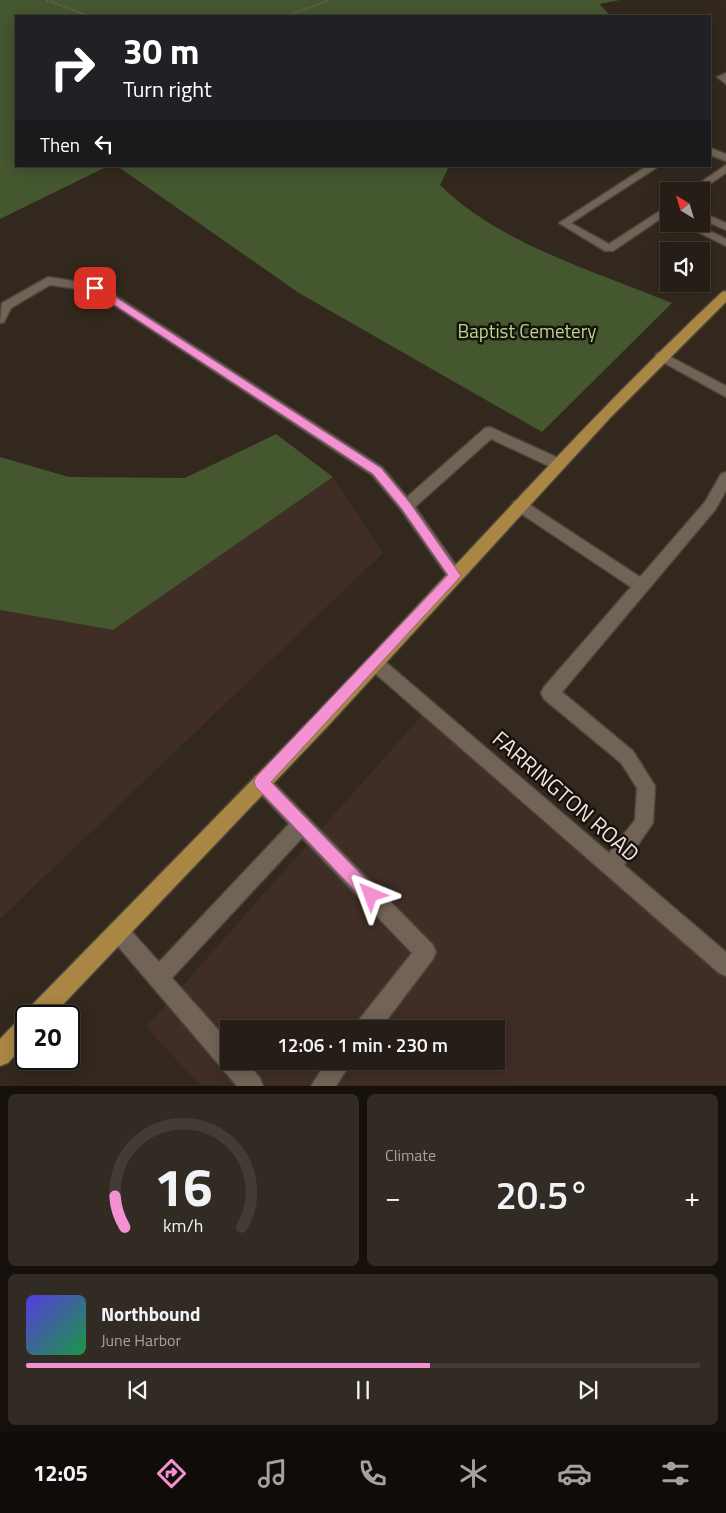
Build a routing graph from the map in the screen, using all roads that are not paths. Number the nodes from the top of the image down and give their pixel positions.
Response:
1 (726, 76) edge
2 (726, 81) edge
3 (711, 151) edge
4 (726, 158) edge
5 (652, 167) edge
6 (726, 168) edge
7 (706, 182) edge
8 (660, 216) edge
9 (710, 219) edge
10 (726, 227) edge
11 (703, 232) edge
12 (726, 244) edge
13 (726, 295) edge
14 (0, 320) edge
15 (661, 356) junction
16 (726, 392) edge
17 (558, 464) junction
18 (726, 478) edge
19 (519, 505) junction
20 (406, 506) junction
21 (455, 576) junction
22 (641, 586) junction
23 (375, 663) junction
24 (261, 782) junction
25 (302, 824) junction
26 (611, 866) junction
27 (118, 931) junction
28 (726, 966) edge
29 (158, 978) junction
30 (47, 1005) edge
31 (373, 1020) edge
32 (15, 1039) edge
33 (220, 1049) edge
34 (0, 1055) edge
35 (238, 1070) edge
36 (334, 1070) edge
37 (252, 1086) edge
38 (322, 1086) edge

1 - 2 street
3 - 4 street
5 - 8 street
6 - 7 street
9 - 10 street
11 - 12 street
13 - 15 main road
14 - 20 street
15 - 16 street
15 - 17 main road
17 - 19 main road
17 - 20 street
18 - 22 street
19 - 21 main road
19 - 22 street
20 - 21 street
21 - 23 main road
22 - 26 street
23 - 24 main road
23 - 26 street, FARRINGTON ROAD
24 - 25 street
24 - 27 main road
25 - 29 street
25 - 31 street
26 - 28 street, FARRINGTON ROAD
27 - 29 street
27 - 30 main road
29 - 33 street
32 - 34 main road
35 - 37 street
36 - 38 street

